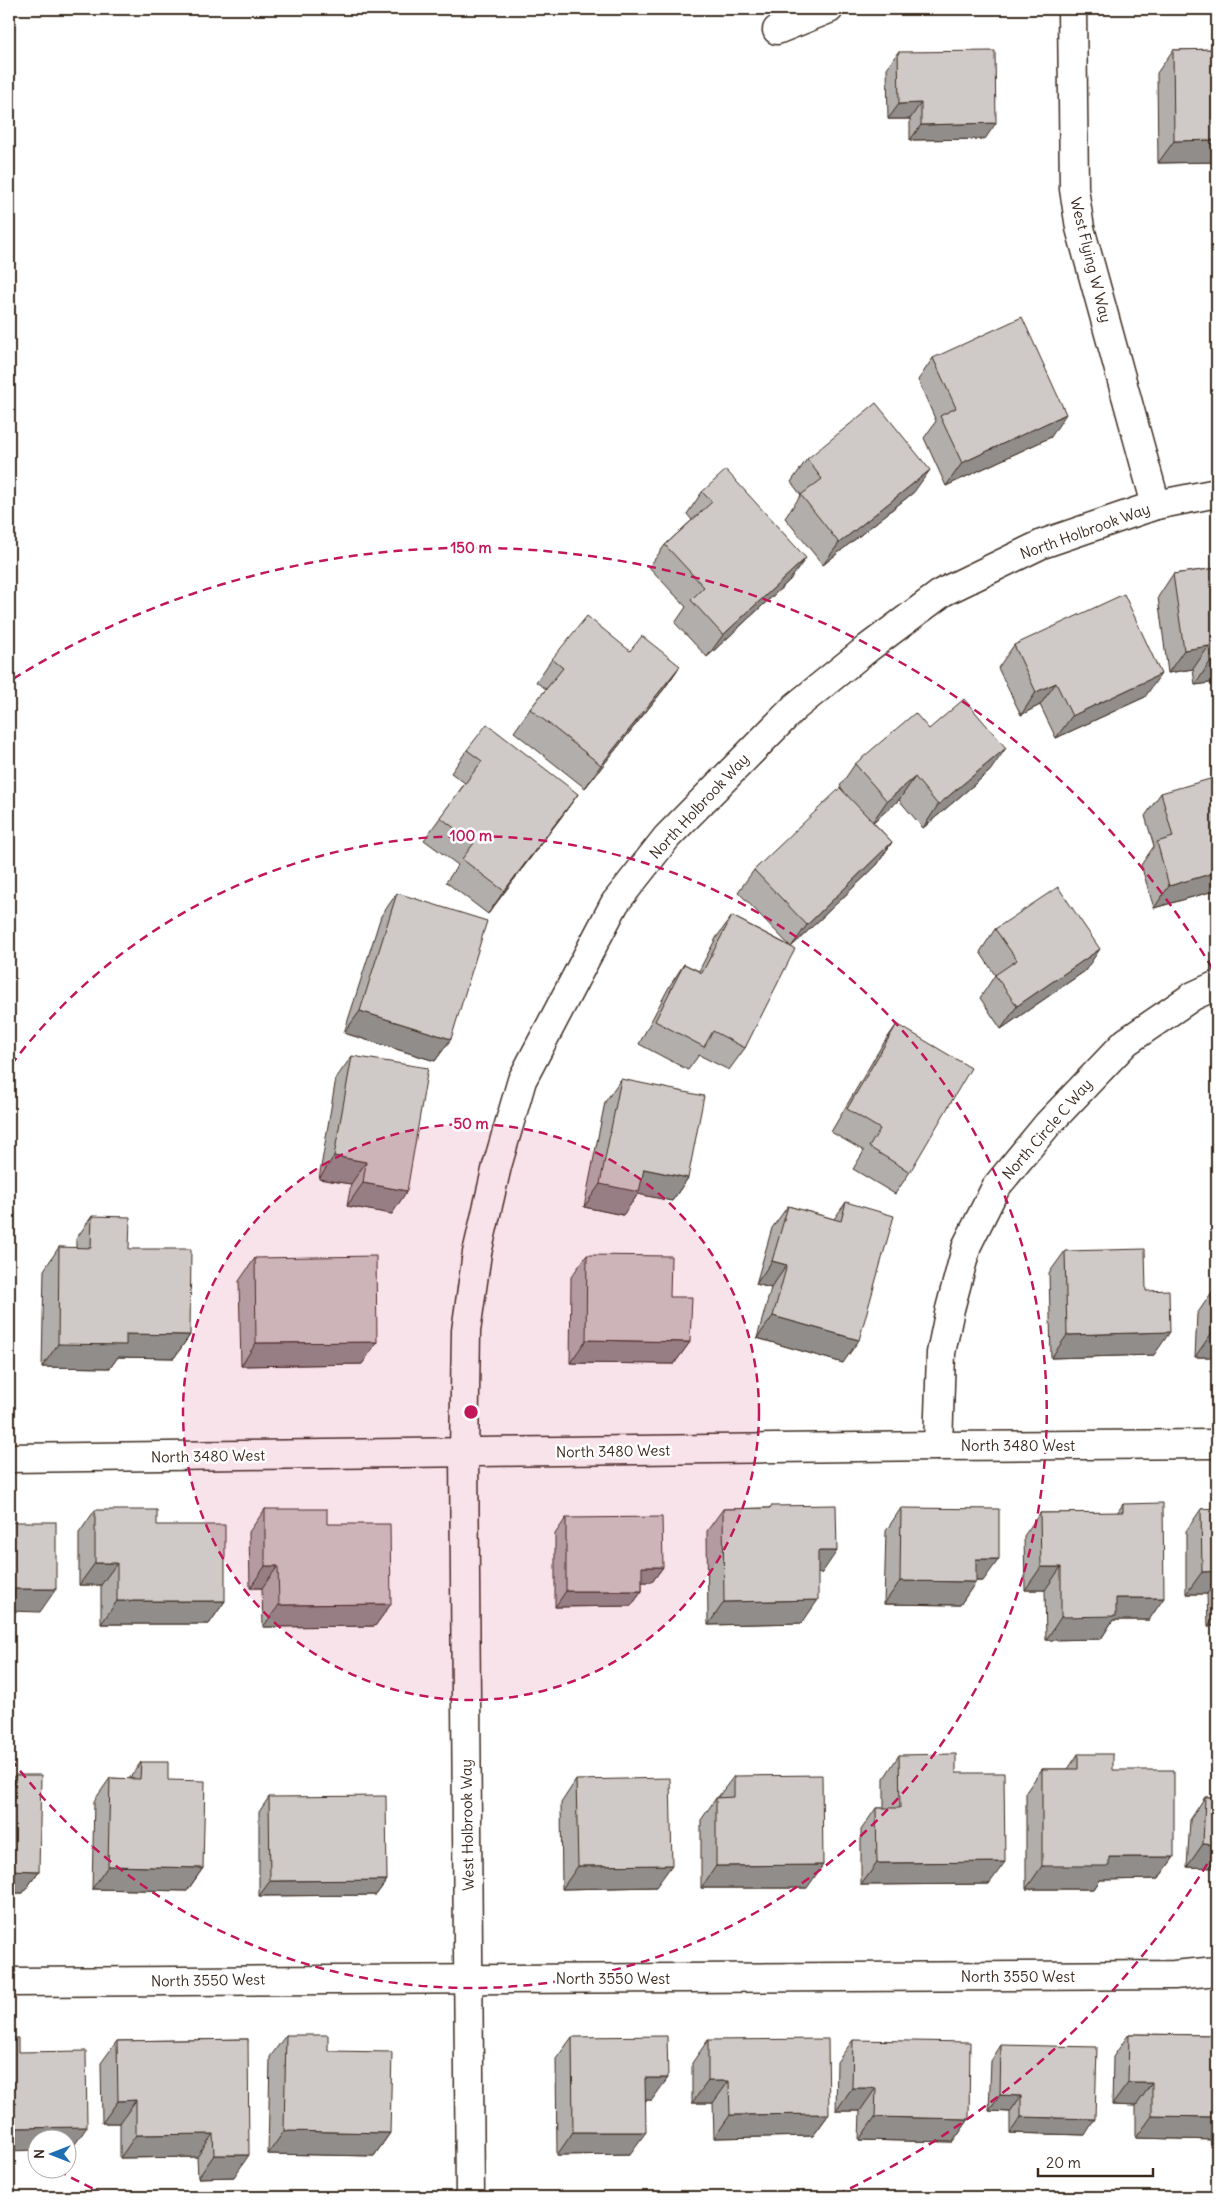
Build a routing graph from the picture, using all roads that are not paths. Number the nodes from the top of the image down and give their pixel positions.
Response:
1 (829, 9) edge
2 (1072, 9) edge
3 (778, 30) dead end
4 (1217, 493) edge
5 (1156, 505) junction
6 (1217, 985) edge
7 (1217, 1444) edge
8 (938, 1446) junction
9 (464, 1453) junction
10 (9, 1458) edge
11 (1217, 1971) edge
12 (468, 1978) junction
13 (9, 1982) edge
14 (470, 2197) edge

1 - 3 street
2 - 5 street, West Flying W Way
4 - 5 street, North Holbrook Way
5 - 9 street, North Holbrook Way
6 - 8 street, North Circle C Way
7 - 8 street, North 3480 West
8 - 9 street, North 3480 West
9 - 10 street, North 3480 West
9 - 12 street, West Holbrook Way
11 - 12 street, North 3550 West
12 - 13 street, North 3550 West
12 - 14 street, West Holbrook Way

